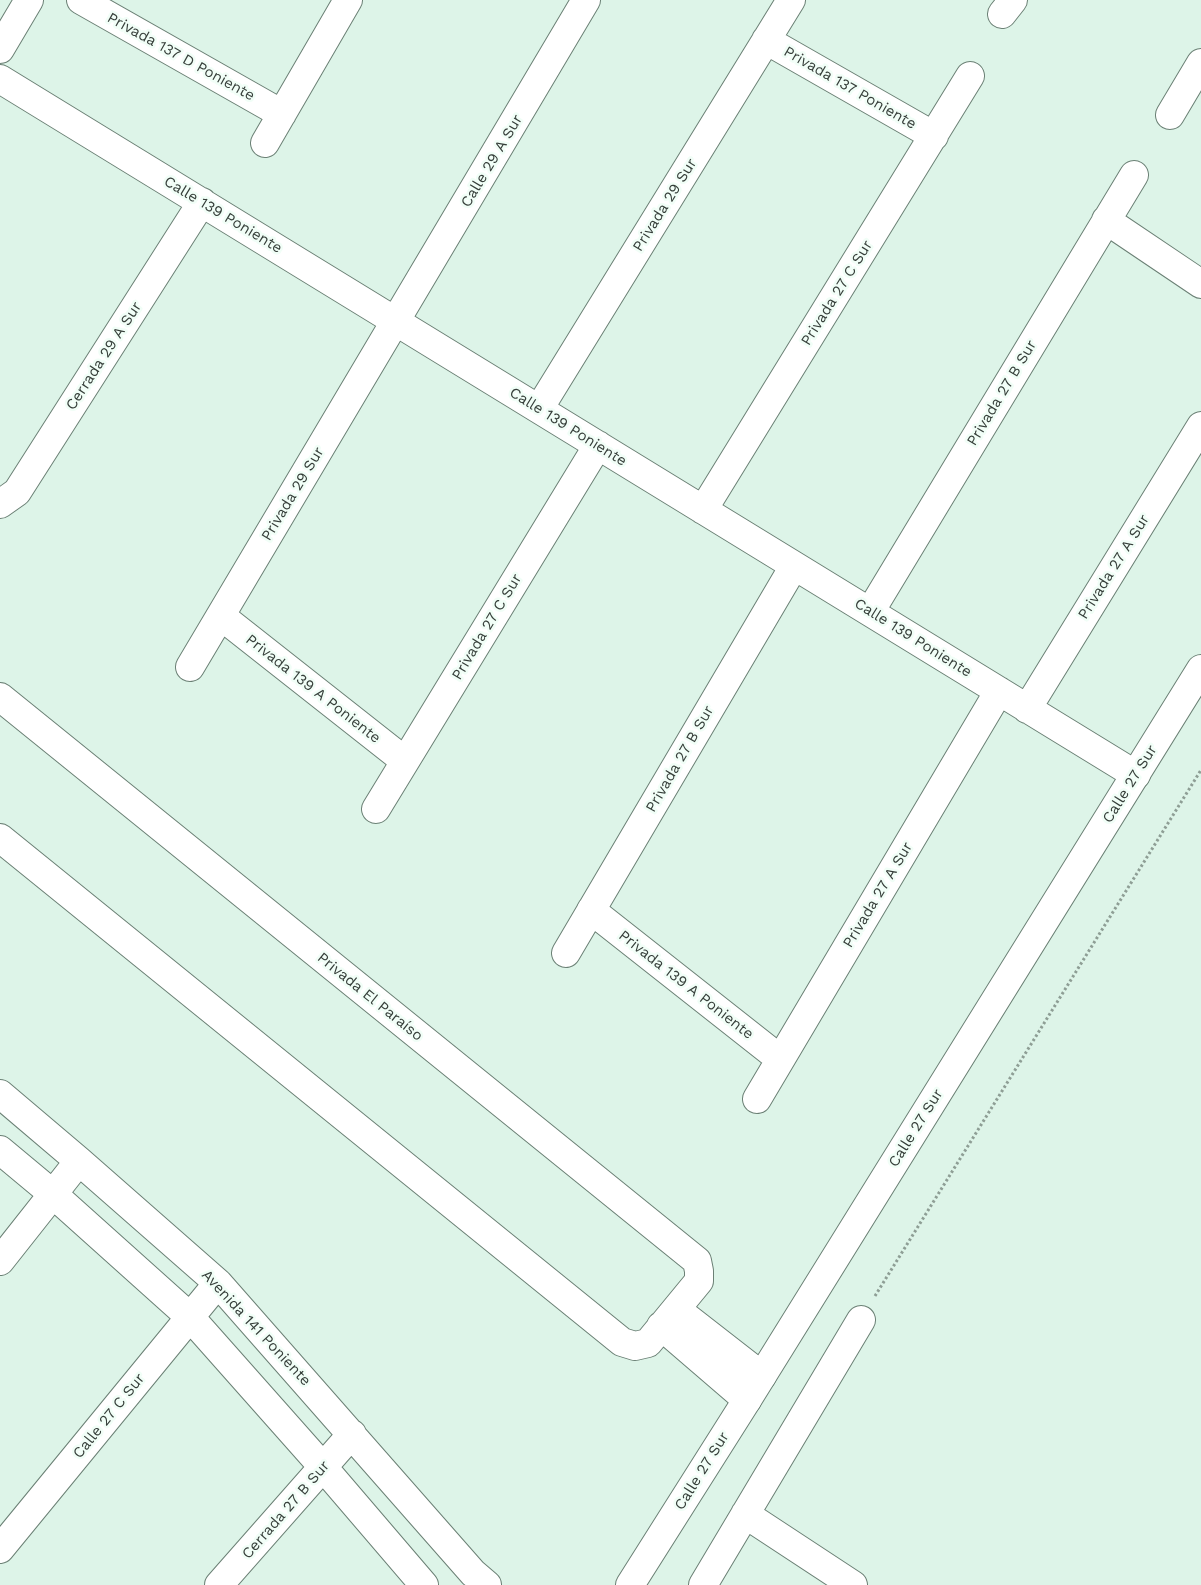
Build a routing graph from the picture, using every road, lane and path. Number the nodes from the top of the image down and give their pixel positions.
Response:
1 (29, 0) edge
2 (81, 0) edge
3 (586, 0) edge
4 (791, 0) edge
5 (344, 2) edge
6 (4, 32) edge
7 (766, 40) junction
8 (1199, 70) edge
9 (970, 76) dead end
10 (0, 79) edge
11 (282, 114) junction
12 (1170, 115) dead end
13 (934, 136) junction
14 (265, 143) dead end
15 (1134, 175) dead end
16 (202, 202) junction
17 (1106, 220) junction
18 (1201, 284) edge
19 (397, 322) junction
20 (539, 409) junction
21 (1201, 426) edge
22 (598, 445) junction
23 (0, 504) edge
24 (703, 510) junction
25 (794, 566) junction
26 (870, 612) junction
27 (221, 616) junction
28 (190, 667) dead end
29 (1201, 669) edge
30 (999, 691) junction
31 (0, 697) edge
32 (1027, 709) junction
33 (405, 761) junction
34 (1201, 770) edge
35 (1136, 775) junction
36 (376, 809) dead end
37 (0, 838) edge
38 (591, 910) junction
39 (566, 954) dead end
40 (780, 1059) junction
41 (0, 1094) edge
42 (756, 1099) dead end
43 (0, 1150) edge
44 (79, 1161) junction
45 (54, 1195) junction
46 (0, 1261) edge
47 (218, 1283) junction
48 (190, 1317) junction
49 (669, 1318) junction
50 (860, 1320) joint
51 (762, 1376) junction
52 (747, 1400) junction
53 (352, 1434) junction
54 (324, 1467) junction
55 (745, 1514) junction
56 (0, 1549) edge
57 (474, 1581) edge
58 (219, 1585) edge
59 (424, 1585) edge
60 (630, 1585) edge
61 (703, 1585) edge
62 (853, 1585) edge

1 - 6 street
2 - 11 street, Privada 137 D Poniente
3 - 19 street, Calle 29 A Sur
4 - 7 street, Privada 29 Sur
5 - 11 street
7 - 13 street, Privada 137 Poniente
7 - 20 street, Privada 29 Sur
8 - 12 street
9 - 13 street, Privada 27 C Sur
10 - 16 street, Calle 139 Poniente
11 - 14 street
13 - 24 street, Privada 27 C Sur
15 - 17 street, Privada 27 B Sur
16 - 19 street, Calle 139 Poniente
16 - 23 street, Cerrada 29 A Sur
17 - 18 street
17 - 26 street, Privada 27 B Sur
19 - 20 street, Calle 139 Poniente
19 - 27 street, Privada 29 Sur
20 - 22 street, Calle 139 Poniente
21 - 32 street, Privada 27 A Sur
22 - 24 street, Calle 139 Poniente
22 - 33 street, Privada 27 C Sur
24 - 25 street, Calle 139 Poniente
25 - 26 street, Calle 139 Poniente
25 - 38 street, Privada 27 B Sur
26 - 30 street, Calle 139 Poniente
27 - 28 street, Privada 29 Sur
27 - 33 street, Privada 139 A Poniente
29 - 35 street, Calle 27 Sur
30 - 32 street, Calle 139 Poniente
30 - 40 street, Privada 27 A Sur
31 - 49 street, Privada El Paraíso
32 - 35 street, Calle 139 Poniente
33 - 36 street, Privada 27 C Sur
34 - 50 path
35 - 51 street, Calle 27 Sur
37 - 49 street, Privada El Paraíso
38 - 39 street, Privada 27 B Sur
38 - 40 street, Privada 139 A Poniente
40 - 42 street, Privada 27 A Sur
41 - 44 street, Avenida 141 Poniente
43 - 45 street
44 - 45 street
44 - 47 street, Avenida 141 Poniente
45 - 46 street
45 - 48 street
47 - 48 street, Calle 27 C Sur
47 - 53 street, Avenida 141 Poniente
48 - 54 street
48 - 56 street, Calle 27 C Sur
49 - 51 street
49 - 52 street
50 - 55 street
51 - 52 street, Calle 27 Sur
52 - 60 street, Calle 27 Sur
53 - 54 street, Cerrada 27 B Sur
53 - 57 street, Avenida 141 Poniente
54 - 58 street, Cerrada 27 B Sur
54 - 59 street
55 - 61 street
55 - 62 street

